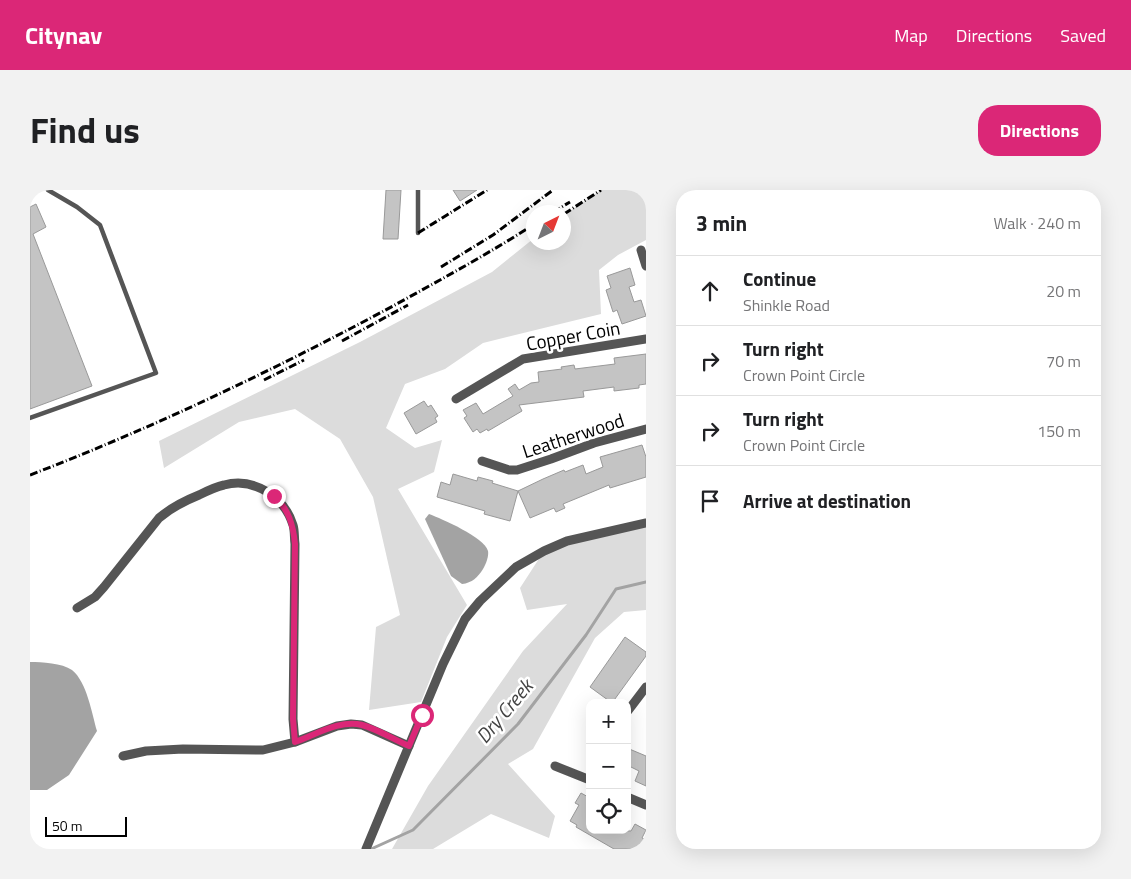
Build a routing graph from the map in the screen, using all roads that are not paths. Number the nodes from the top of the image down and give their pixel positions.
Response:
1 (48, 190) edge
2 (418, 190) edge
3 (418, 233) dead end
4 (641, 250) dead end
5 (646, 266) edge
6 (646, 339) edge
7 (456, 399) dead end
8 (30, 418) edge
9 (646, 429) edge
10 (482, 461) dead end
11 (646, 523) edge
12 (77, 608) dead end
13 (646, 687) edge
14 (631, 707) edge
15 (295, 742) junction
16 (409, 746) junction
17 (123, 756) dead end
18 (555, 766) dead end
19 (586, 778) edge
20 (631, 799) edge
21 (646, 805) edge
22 (366, 849) edge

1 - 8 lane
2 - 3 lane
4 - 5 street
6 - 7 street, Copper Coin
9 - 10 street, Leatherwood
11 - 16 street
12 - 15 street
13 - 14 street
15 - 16 street
15 - 17 street
16 - 22 street
18 - 19 street
20 - 21 street

